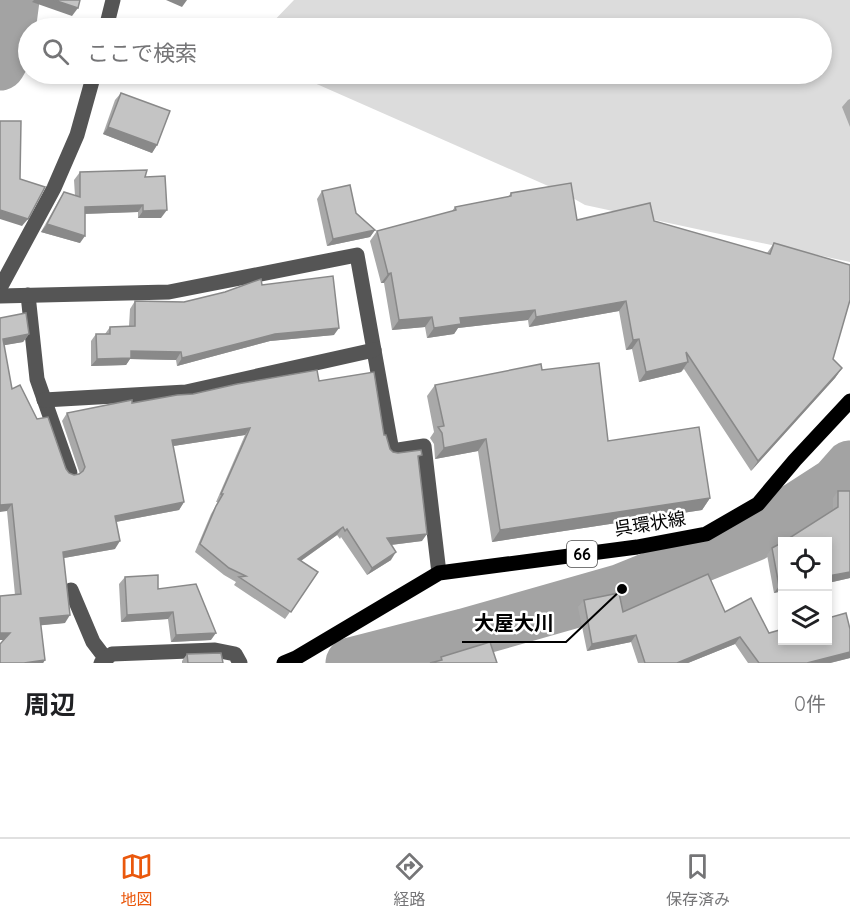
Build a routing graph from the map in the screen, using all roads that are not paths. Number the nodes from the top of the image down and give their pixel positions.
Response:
1 (113, 0) edge
2 (108, 18) edge
3 (91, 84) edge
4 (0, 288) edge
5 (28, 295) junction
6 (0, 296) edge
7 (374, 350) junction
8 (44, 400) junction
9 (850, 401) edge
10 (70, 473) edge
11 (439, 573) junction
12 (71, 590) dead end
13 (103, 661) edge
14 (240, 663) edge
15 (284, 663) edge

1 - 2 street
3 - 4 street
5 - 6 street
5 - 7 street
5 - 8 street
7 - 8 street
7 - 11 street
8 - 10 street
9 - 11 main road, 呉環状線 / 66
11 - 15 main road, 呉環状線 / 66
12 - 13 street
13 - 14 street

